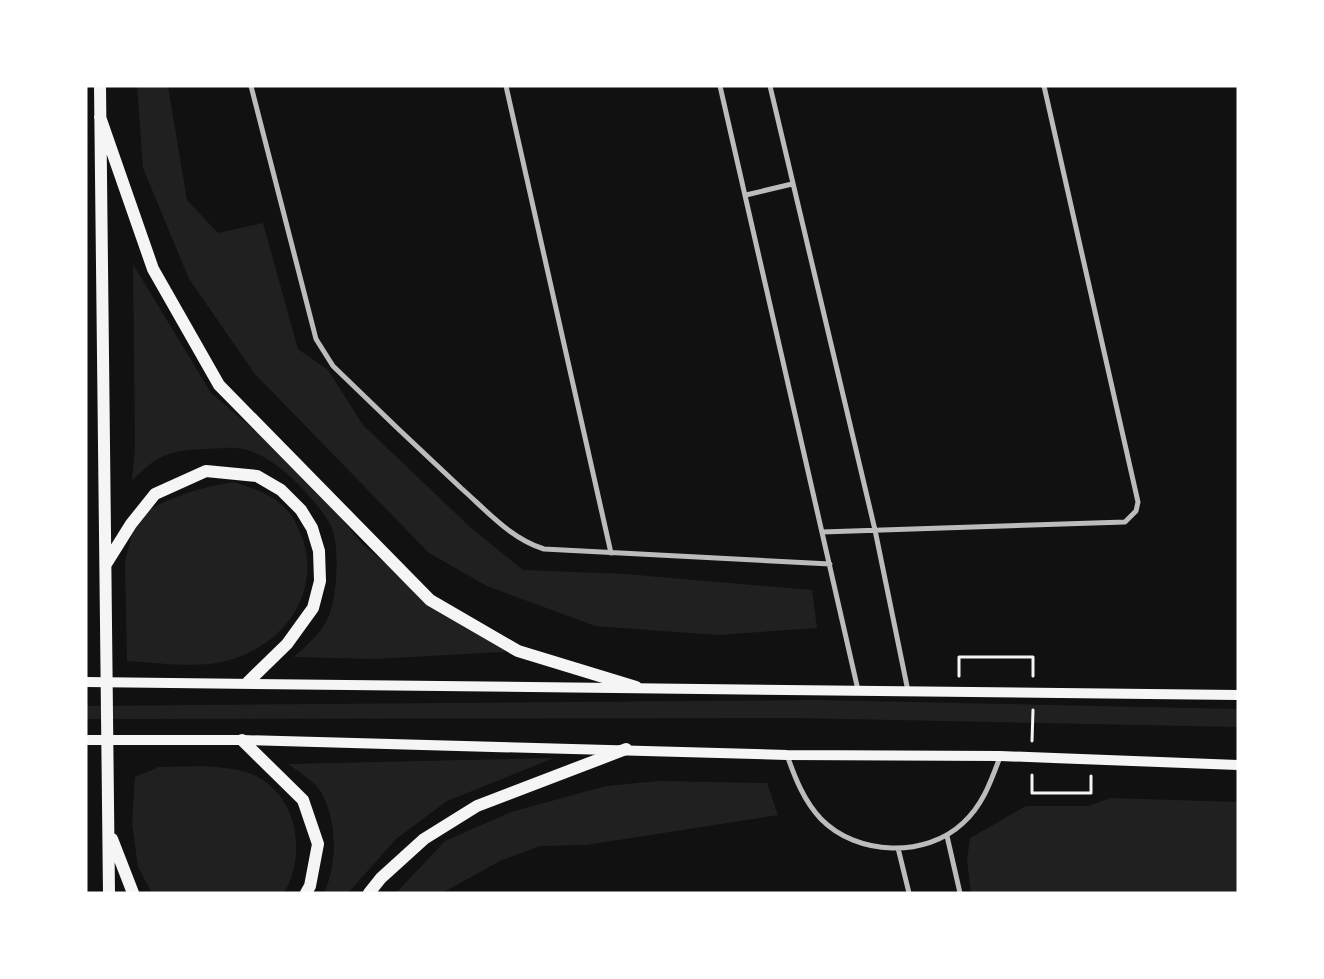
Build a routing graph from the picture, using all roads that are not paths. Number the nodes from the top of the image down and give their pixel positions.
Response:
1 (100, 86) edge
2 (251, 86) edge
3 (506, 86) edge
4 (720, 86) edge
5 (770, 86) edge
6 (1044, 86) edge
7 (100, 117) junction
8 (792, 184) junction
9 (746, 195) junction
10 (875, 530) junction
11 (822, 532) junction
12 (611, 553) junction
13 (106, 564) junction
14 (830, 564) junction
15 (86, 682) edge
16 (248, 682) junction
17 (636, 687) junction
18 (858, 690) junction
19 (908, 691) junction
20 (1238, 695) edge
21 (86, 740) edge
22 (242, 740) junction
23 (626, 749) junction
24 (787, 755) junction
25 (1000, 756) junction
26 (1238, 765) edge
27 (108, 832) junction
28 (947, 836) junction
29 (898, 848) junction
30 (109, 893) edge
31 (134, 893) edge
32 (306, 893) edge
33 (369, 893) edge
34 (909, 893) edge
35 (960, 893) edge

1 - 7 main road
2 - 12 street
3 - 12 street
4 - 9 street
5 - 8 street
6 - 10 street
7 - 13 main road
7 - 17 main road
8 - 9 street
8 - 10 street
9 - 11 street
10 - 11 street
10 - 19 street
11 - 14 street
12 - 14 street
13 - 16 main road
13 - 27 main road
14 - 18 street
15 - 16 main road
16 - 17 main road
17 - 18 main road
18 - 19 main road
19 - 20 main road
21 - 22 main road
22 - 23 main road
22 - 32 main road
23 - 24 main road
23 - 33 main road
24 - 25 main road
24 - 29 street
25 - 26 main road
25 - 28 street
27 - 30 main road
27 - 31 main road
28 - 29 street
28 - 35 street
29 - 34 street

